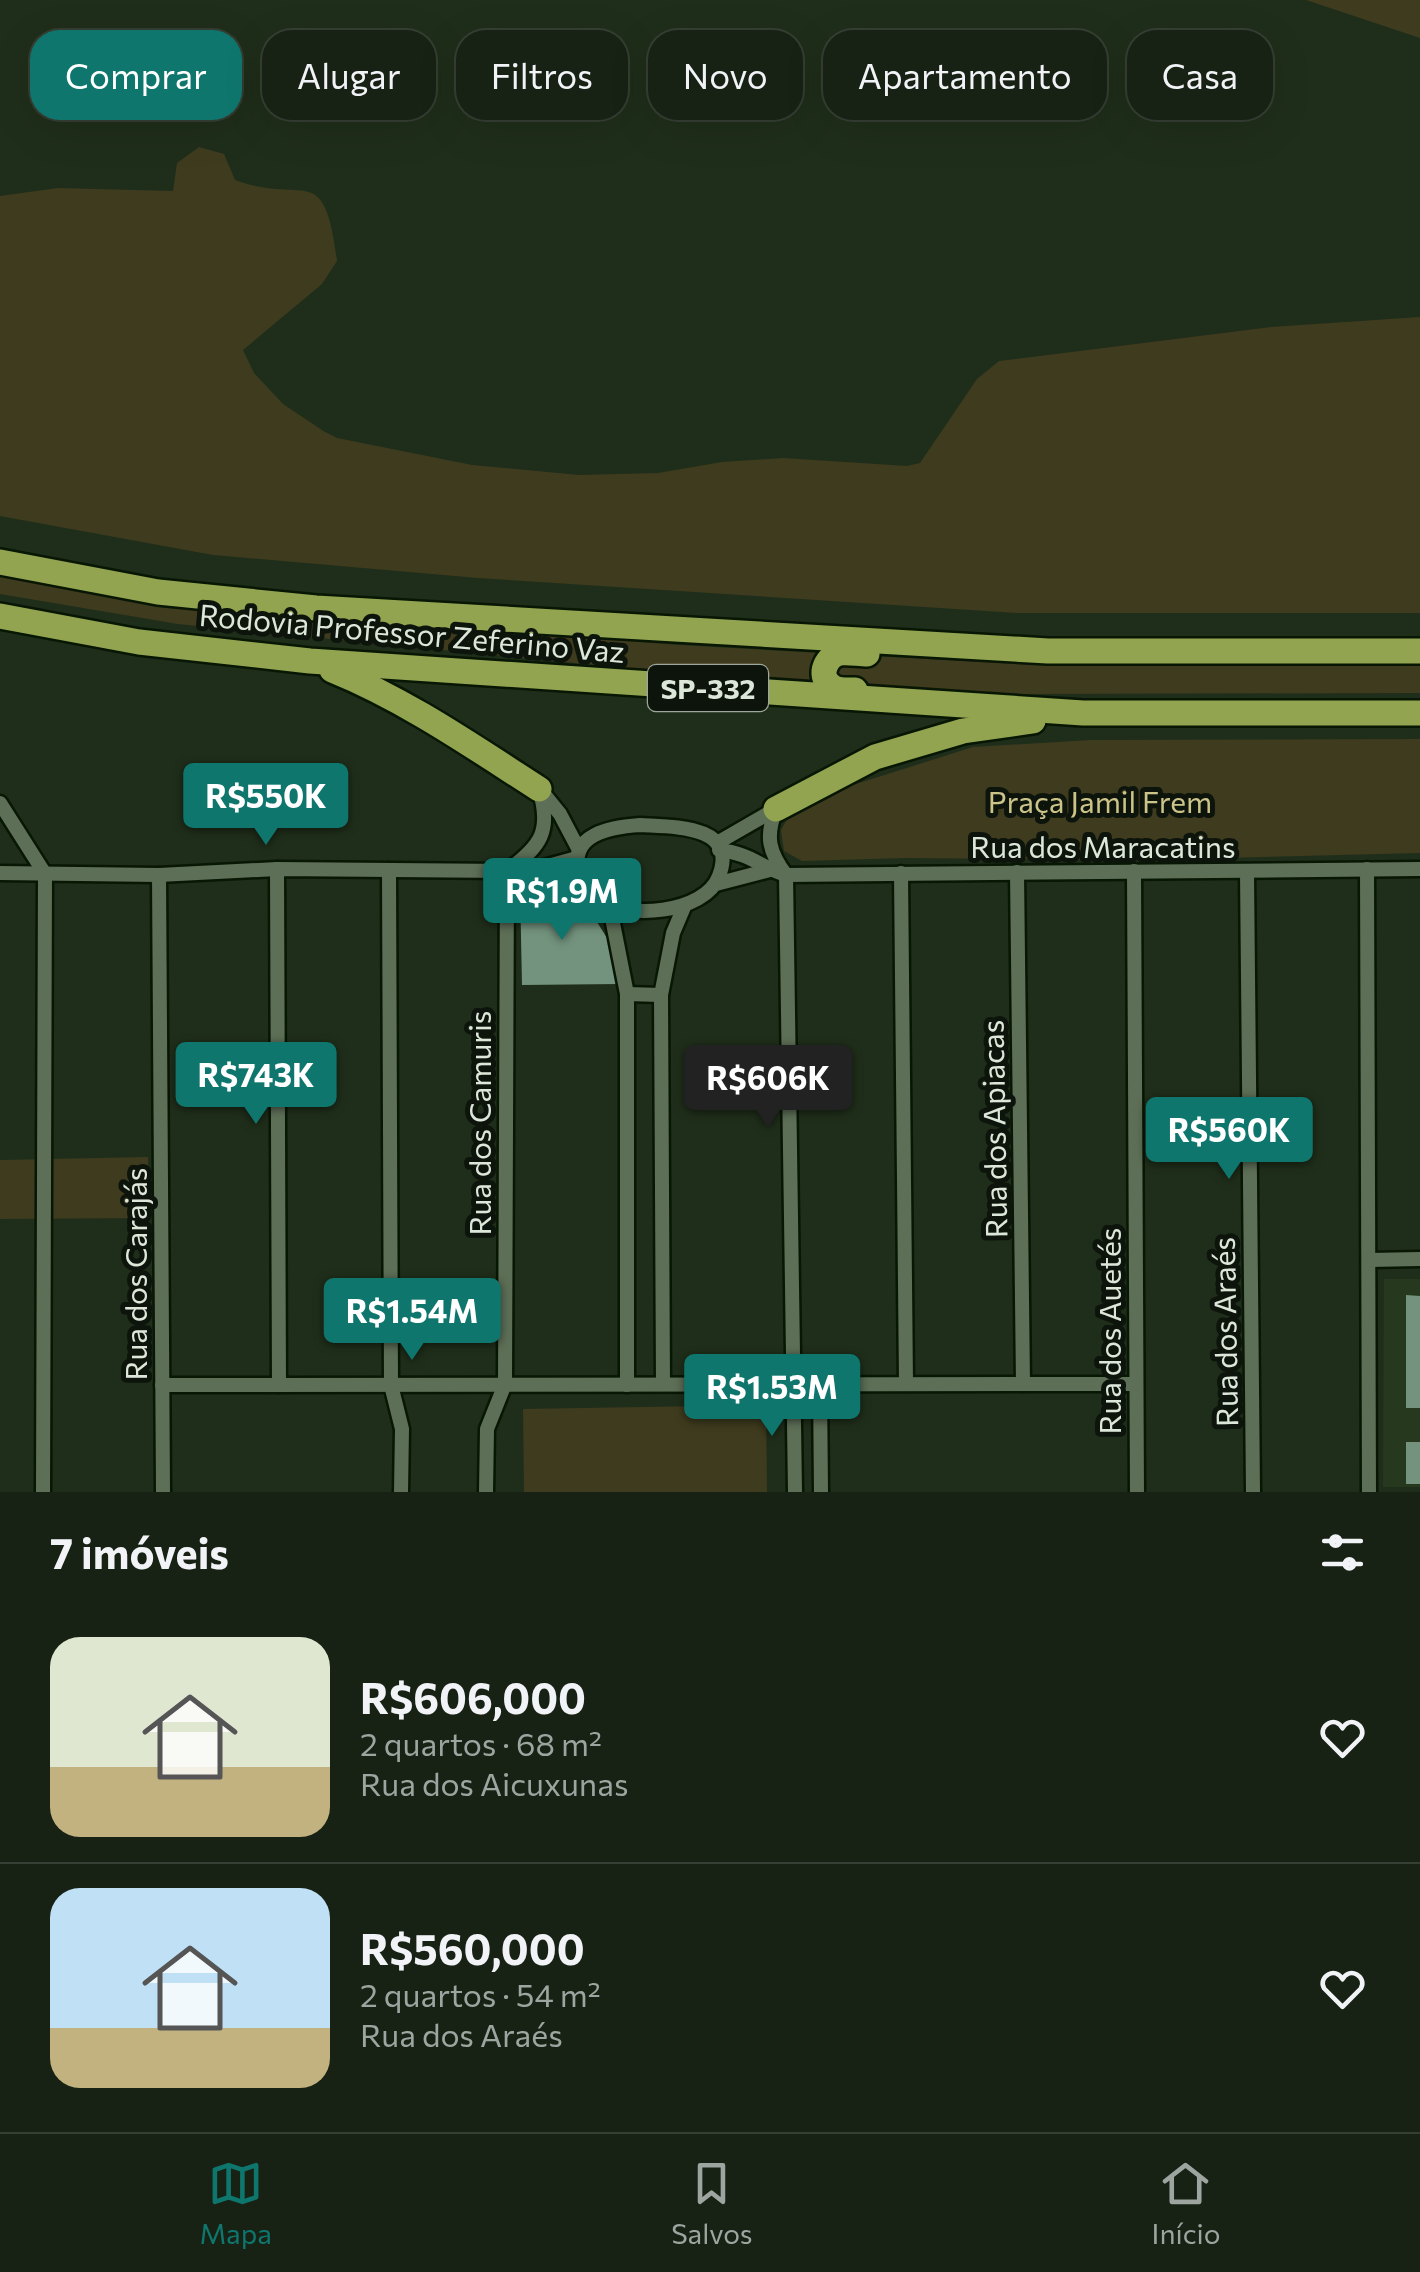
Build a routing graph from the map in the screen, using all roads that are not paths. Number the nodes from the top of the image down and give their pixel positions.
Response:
1 (0, 562) edge
2 (0, 616) edge
3 (1341, 651) junction
4 (1420, 651) edge
5 (310, 661) junction
6 (1083, 713) junction
7 (1389, 713) junction
8 (1420, 713) edge
9 (539, 789) junction
10 (0, 803) edge
11 (776, 809) junction
12 (718, 846) junction
13 (578, 854) junction
14 (1366, 869) junction
15 (1420, 869) edge
16 (277, 870) junction
17 (390, 870) junction
18 (533, 870) junction
19 (770, 870) junction
20 (1134, 870) junction
21 (507, 871) junction
22 (1017, 872) junction
23 (1248, 872) junction
24 (0, 873) edge
25 (901, 873) junction
26 (45, 874) junction
27 (158, 875) junction
28 (786, 876) junction
29 (716, 884) junction
30 (587, 892) junction
31 (684, 907) junction
32 (610, 908) junction
33 (627, 994) junction
34 (661, 995) junction
35 (1420, 1259) edge
36 (1369, 1260) junction
37 (505, 1384) junction
38 (627, 1384) junction
39 (663, 1384) junction
40 (794, 1384) junction
41 (820, 1384) junction
42 (906, 1384) junction
43 (1024, 1384) junction
44 (1136, 1384) junction
45 (279, 1385) junction
46 (391, 1385) junction
47 (162, 1386) junction
48 (43, 1492) edge
49 (162, 1492) edge
50 (401, 1492) edge
51 (486, 1492) edge
52 (794, 1492) edge
53 (821, 1492) edge
54 (1137, 1492) edge
55 (1253, 1492) edge
56 (1368, 1492) edge

1 - 3 highway, Rodovia Professor Zeferino Vaz / SP-332
2 - 5 highway, Rodovia Professor Zeferino Vaz / SP-332
3 - 4 highway, Rodovia Professor Zeferino Vaz / SP-332
3 - 7 highway
5 - 6 highway, Rodovia Professor Zeferino Vaz / SP-332
5 - 9 highway
6 - 7 highway, Rodovia Professor Zeferino Vaz / SP-332
6 - 11 highway
7 - 8 highway, Rodovia Professor Zeferino Vaz / SP-332
9 - 13 street
9 - 21 street
10 - 26 street
11 - 12 street
11 - 28 street
12 - 13 street
12 - 19 street, Rua dos Maracatins
12 - 29 street
13 - 18 street
13 - 30 street
14 - 15 street, Rua dos Maracatins
14 - 23 street, Rua dos Maracatins
14 - 36 street
16 - 17 street
16 - 27 street
16 - 45 street
17 - 21 street
17 - 46 street
18 - 21 street
18 - 30 street
19 - 28 street, Rua dos Maracatins
19 - 29 street
20 - 22 street, Rua dos Maracatins
20 - 23 street, Rua dos Maracatins
20 - 44 street, Rua dos Auetés
21 - 37 street, Rua dos Camuris
22 - 25 street, Rua dos Maracatins
22 - 43 street, Rua dos Apiacas
23 - 55 street, Rua dos Araés
24 - 26 street
25 - 28 street, Rua dos Maracatins
25 - 42 street
26 - 27 street
26 - 48 street
27 - 47 street, Rua dos Carajás
28 - 40 street
29 - 31 street
30 - 32 street
31 - 32 street
31 - 34 street
32 - 33 street
33 - 34 street
33 - 38 street
34 - 39 street
35 - 36 street
36 - 56 street
37 - 38 street
37 - 46 street
37 - 51 street, Rua dos Camuris
38 - 39 street
39 - 40 street
40 - 41 street
40 - 52 street
41 - 42 street
41 - 53 street
42 - 43 street
43 - 44 street
44 - 54 street, Rua dos Auetés
45 - 46 street
45 - 47 street
46 - 50 street
47 - 49 street, Rua dos Carajás

